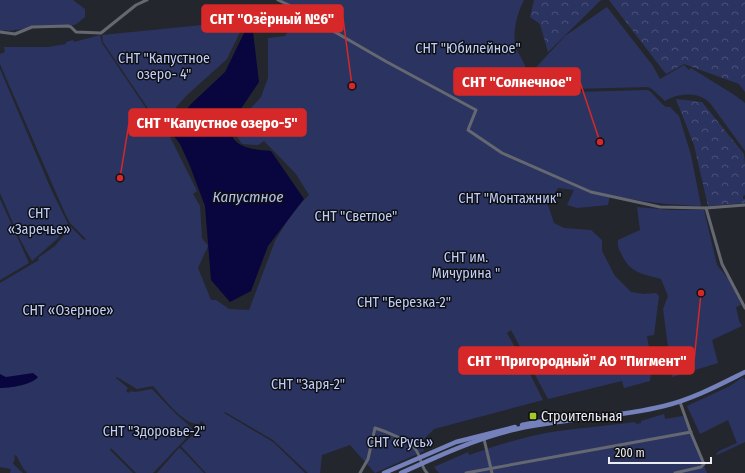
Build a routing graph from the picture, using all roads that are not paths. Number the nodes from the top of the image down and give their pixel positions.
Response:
1 (147, 0) edge
2 (278, 0) edge
3 (0, 32) edge
4 (745, 205) edge
5 (706, 208) junction
6 (745, 308) edge
7 (745, 372) edge
8 (680, 402) junction
9 (625, 414) junction
10 (691, 432) junction
11 (484, 439) junction
12 (490, 468) junction
13 (360, 473) edge
14 (384, 473) edge
15 (401, 473) edge
16 (427, 473) edge
17 (466, 473) edge
18 (492, 473) edge
19 (672, 473) edge
20 (675, 473) edge

1 - 3 street
2 - 5 street
4 - 5 street
5 - 6 street
7 - 8 main road
8 - 9 main road
8 - 10 street
9 - 11 main road
9 - 14 main road
10 - 12 street
10 - 20 street
11 - 12 street
11 - 15 main road
12 - 17 street
12 - 18 street
13 - 16 street
19 - 20 street

